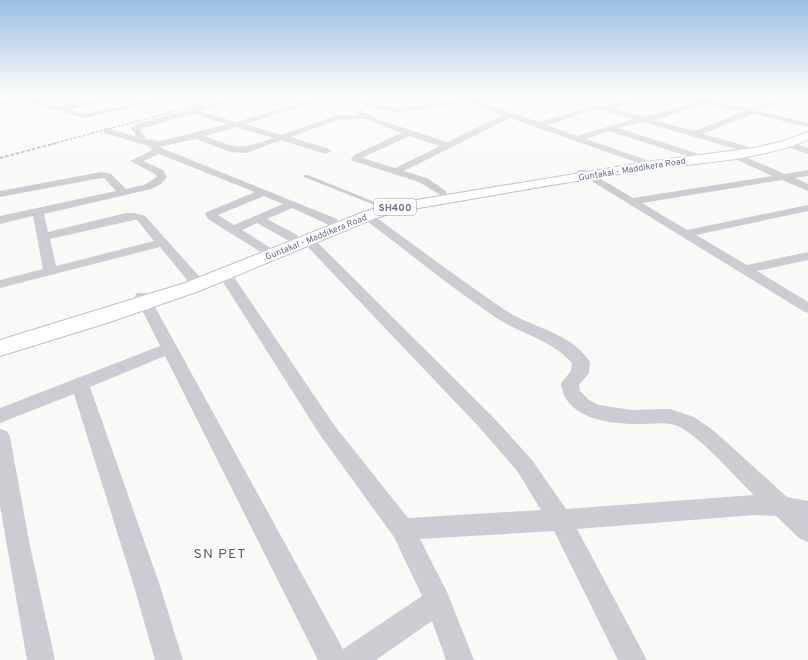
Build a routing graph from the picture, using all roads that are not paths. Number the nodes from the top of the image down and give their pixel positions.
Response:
1 (142, 126) edge
2 (230, 126) edge
3 (242, 126) edge
4 (315, 126) edge
5 (388, 126) edge
6 (489, 126) edge
7 (541, 126) edge
8 (617, 126) edge
9 (666, 126) edge
10 (715, 126) edge
11 (794, 126) edge
12 (609, 128) junction
13 (102, 129) dead end
14 (807, 130) edge
15 (408, 133) junction
16 (694, 134) junction
17 (197, 136) junction
18 (281, 138) junction
19 (579, 138) junction
20 (140, 142) junction
21 (788, 144) junction
22 (449, 146) junction
23 (155, 148) junction
24 (326, 151) dead end
25 (808, 151) edge
26 (738, 152) junction
27 (693, 155) junction
28 (644, 162) junction
29 (396, 171) junction
30 (808, 173) edge
31 (585, 174) junction
32 (306, 176) dead end
33 (784, 177) junction
34 (808, 187) edge
35 (264, 192) junction
36 (124, 193) junction
37 (442, 193) junction
38 (0, 194) edge
39 (631, 202) junction
40 (293, 204) junction
41 (808, 208) edge
42 (373, 210) junction
43 (38, 212) junction
44 (258, 219) junction
45 (0, 220) edge
46 (333, 222) junction
47 (234, 229) junction
48 (685, 234) junction
49 (44, 238) junction
50 (300, 239) junction
51 (162, 243) junction
52 (266, 249) junction
53 (808, 256) edge
54 (745, 270) junction
55 (50, 271) junction
56 (225, 274) junction
57 (193, 278) junction
58 (0, 284) edge
59 (144, 300) junction
60 (808, 308) edge
61 (0, 337) edge
62 (0, 348) edge
63 (169, 348) junction
64 (80, 384) junction
65 (0, 416) edge
66 (0, 437) edge
67 (781, 506) junction
68 (808, 511) edge
69 (560, 520) junction
70 (402, 529) junction
71 (808, 531) edge
72 (438, 601) junction
73 (41, 660) edge
74 (169, 660) edge
75 (333, 660) edge
76 (351, 660) edge
77 (460, 660) edge
78 (633, 660) edge

1 - 20 street
2 - 17 street
3 - 18 street
4 - 18 street
5 - 15 street
6 - 22 street
7 - 19 street
8 - 12 street
9 - 16 street
10 - 16 street
11 - 14 street
12 - 19 street
12 - 27 street
13 - 20 street
14 - 21 main road, Guntakal - Maddikera Road / SH400
14 - 26 main road, Guntakal - Maddikera Road / SH400
15 - 22 street
15 - 29 street
16 - 26 street
17 - 18 street
17 - 23 street
18 - 24 street
19 - 28 street
20 - 23 street
21 - 25 street
21 - 26 main road, Guntakal - Maddikera Road / SH400
22 - 29 street
23 - 35 street
23 - 36 street
26 - 27 main road, Guntakal - Maddikera Road / SH400
26 - 31 main road, Guntakal - Maddikera Road / SH400
26 - 33 street
27 - 28 main road, Guntakal - Maddikera Road / SH400
28 - 31 main road, Guntakal - Maddikera Road / SH400
29 - 37 street
30 - 33 street
31 - 37 main road, Guntakal - Maddikera Road / SH400
31 - 39 street
31 - 42 main road, Guntakal - Maddikera Road / SH400
32 - 42 lane
33 - 34 street
33 - 39 street
35 - 40 street
35 - 47 street
36 - 38 street
36 - 43 street
37 - 42 main road, Guntakal - Maddikera Road / SH400
39 - 48 street
40 - 44 street
40 - 46 street
41 - 48 street
42 - 46 main road, Guntakal - Maddikera Road / SH400
42 - 50 main road, Guntakal - Maddikera Road / SH400
42 - 67 street
43 - 45 street
43 - 49 street
44 - 47 street
44 - 50 street
46 - 50 main road, Guntakal - Maddikera Road / SH400
47 - 52 street
48 - 54 street
49 - 51 street
49 - 55 street
50 - 52 main road, Guntakal - Maddikera Road / SH400
50 - 56 main road, Guntakal - Maddikera Road / SH400
50 - 69 street
51 - 55 street
51 - 57 street
52 - 57 main road, Guntakal - Maddikera Road / SH400
53 - 54 street
54 - 60 street
55 - 58 street
56 - 59 main road, Guntakal - Maddikera Road / SH400
56 - 70 street
57 - 59 main road, Guntakal - Maddikera Road / SH400
59 - 61 main road, Guntakal - Maddikera Road / SH400
59 - 62 main road, Guntakal - Maddikera Road / SH400
59 - 63 street
63 - 64 street
63 - 75 street
64 - 65 street
64 - 74 street
66 - 73 street
67 - 68 street
67 - 69 street
67 - 71 street
69 - 70 street
69 - 78 street
70 - 72 street
72 - 76 street
72 - 77 street

